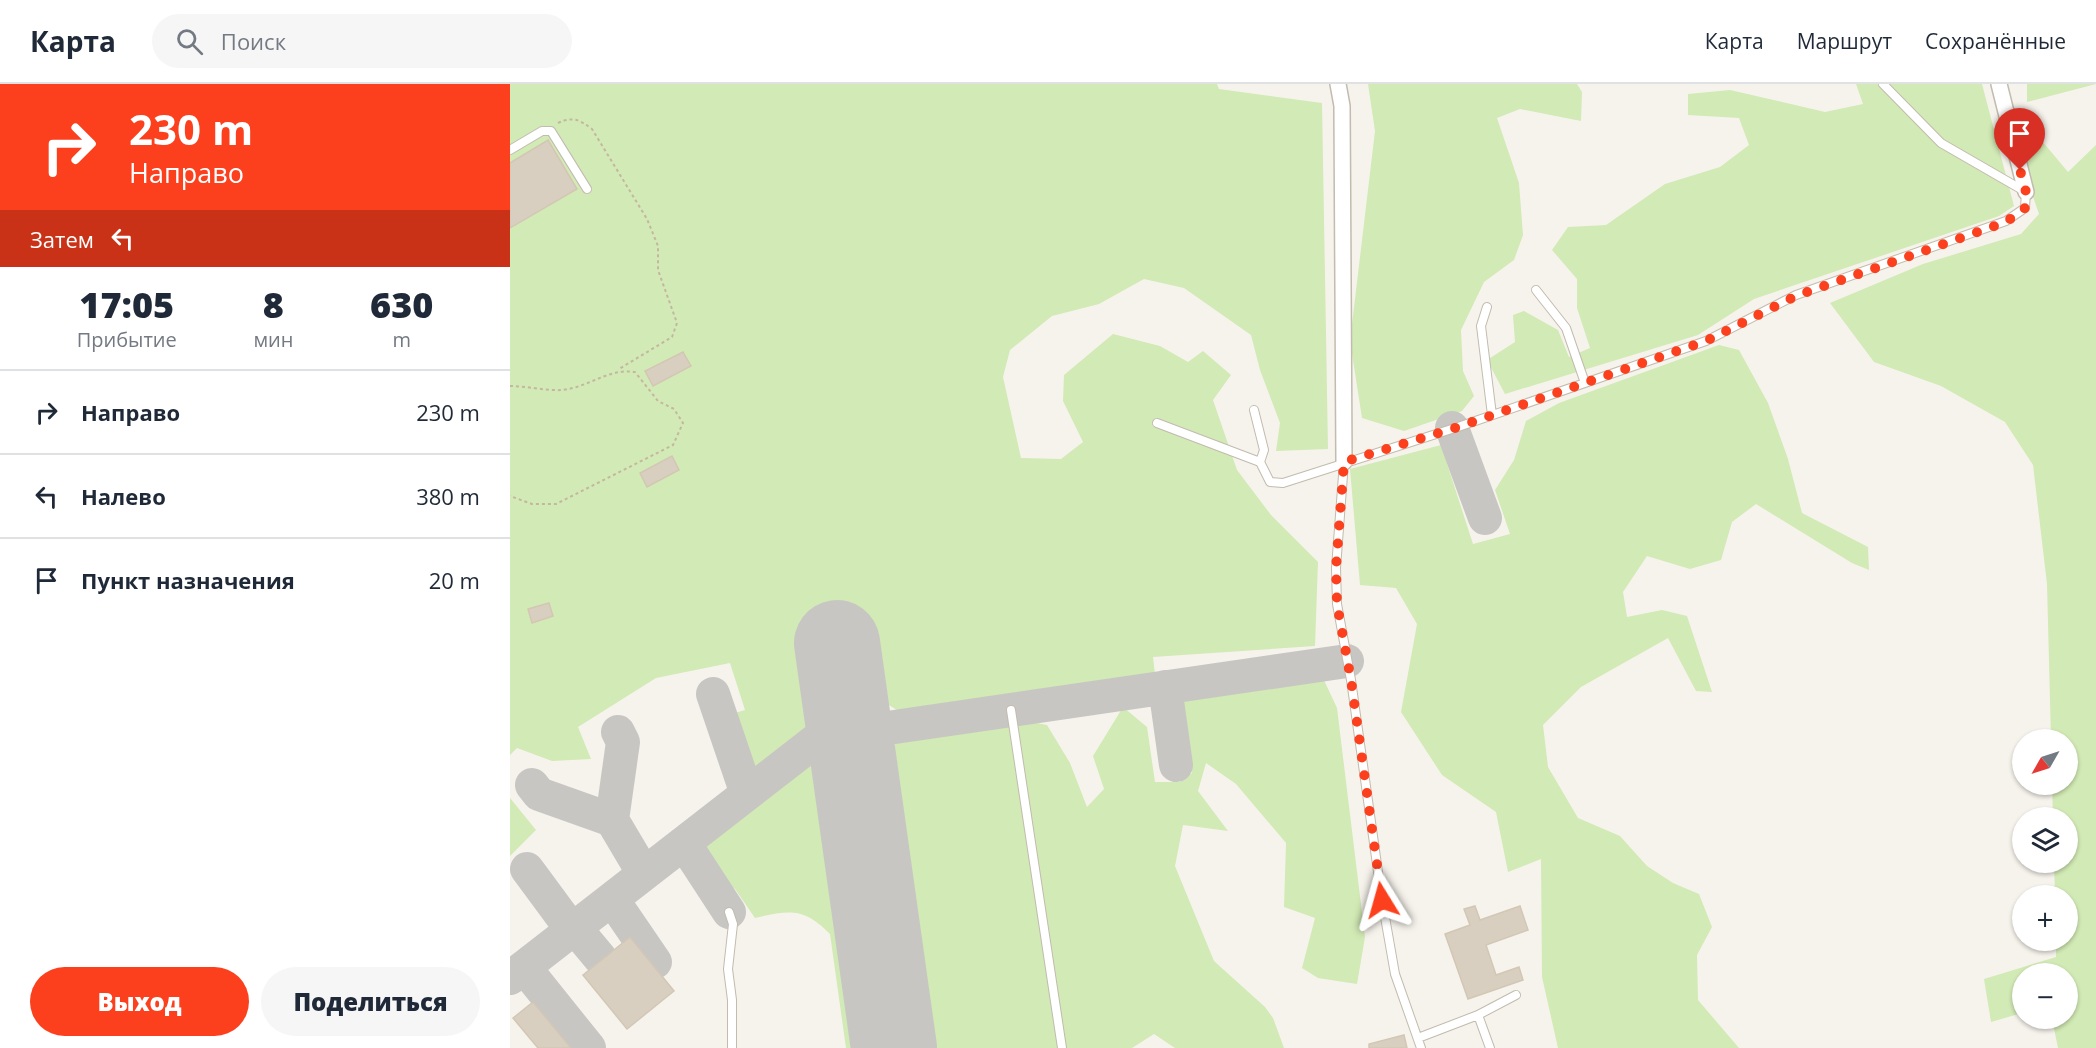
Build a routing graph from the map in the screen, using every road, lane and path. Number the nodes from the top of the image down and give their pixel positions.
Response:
1 (1338, 84) edge
2 (1883, 84) edge
3 (1999, 84) edge
4 (542, 131) junction
5 (510, 150) edge
6 (586, 189) dead end
7 (2026, 192) junction
8 (1536, 290) dead end
9 (1487, 307) dead end
10 (619, 369) junction
11 (1585, 383) junction
12 (510, 386) edge
13 (1254, 410) dead end
14 (1492, 415) junction
15 (1157, 423) dead end
16 (1260, 462) junction
17 (1344, 462) junction
18 (510, 496) edge
19 (1011, 710) dead end
20 (729, 912) dead end
21 (1516, 995) dead end
22 (1478, 1015) junction
23 (1418, 1038) junction
24 (732, 1048) edge
25 (1062, 1048) edge
26 (1421, 1048) edge
27 (1490, 1048) edge

1 - 17 street
2 - 7 lane
3 - 7 street
4 - 5 lane
4 - 6 lane
4 - 10 path
7 - 11 lane
8 - 11 lane
9 - 14 lane
10 - 12 path
10 - 18 path
11 - 14 lane
13 - 16 lane
14 - 17 lane
15 - 16 lane
16 - 17 lane
17 - 23 lane
19 - 25 lane
20 - 24 lane
21 - 22 lane
22 - 23 lane
22 - 27 lane
23 - 26 lane

